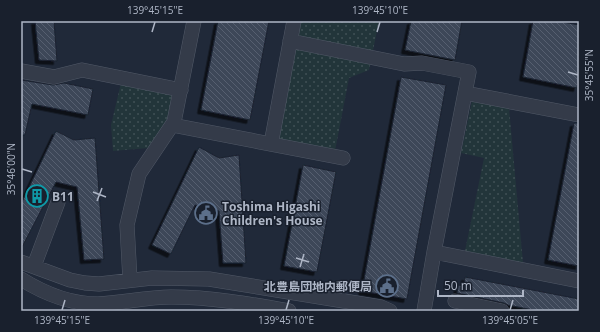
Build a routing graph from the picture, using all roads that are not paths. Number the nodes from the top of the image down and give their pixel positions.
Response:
1 (194, 21) edge
2 (294, 21) edge
3 (290, 41) junction
4 (21, 71) edge
5 (181, 90) junction
6 (465, 94) junction
7 (579, 115) edge
8 (172, 125) junction
9 (271, 144) junction
10 (343, 158) dead end
11 (58, 202) dead end
12 (434, 252) junction
13 (27, 264) edge
14 (21, 279) edge
15 (130, 280) junction
16 (579, 281) edge
17 (455, 301) dead end
18 (289, 311) edge
19 (390, 311) edge
20 (424, 311) edge
21 (502, 311) edge

1 - 5 street
2 - 3 street
3 - 6 street
3 - 9 street
4 - 5 street
5 - 8 street
6 - 7 street
6 - 12 street
8 - 9 street
8 - 15 street
9 - 10 street
11 - 13 street
12 - 16 street
12 - 20 street
13 - 15 street
14 - 18 street
15 - 19 street
17 - 21 street

